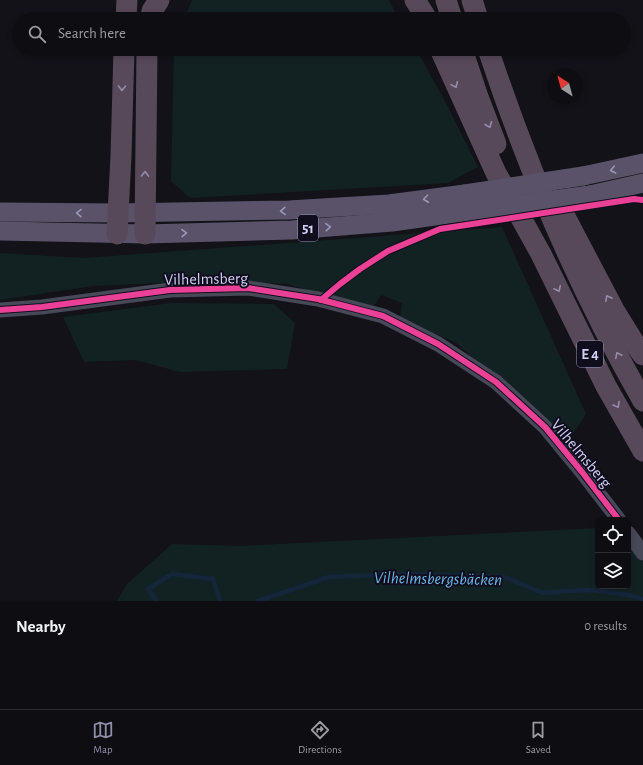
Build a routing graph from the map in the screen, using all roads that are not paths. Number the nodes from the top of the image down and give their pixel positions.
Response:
1 (127, 0) edge
2 (159, 0) edge
3 (415, 0) edge
4 (446, 0) edge
5 (472, 0) edge
6 (126, 12) edge
7 (152, 12) edge
8 (422, 12) edge
9 (450, 12) edge
10 (476, 12) edge
11 (124, 56) edge
12 (147, 56) edge
13 (443, 56) edge
14 (464, 56) edge
15 (490, 56) edge
16 (509, 110) junction
17 (643, 163) edge
18 (643, 183) edge
19 (468, 203) junction
20 (0, 212) edge
21 (118, 213) junction
22 (144, 213) junction
23 (0, 231) edge
24 (117, 234) junction
25 (145, 234) junction
26 (541, 254) junction
27 (0, 310) edge
28 (643, 356) edge
29 (643, 402) edge
30 (643, 451) edge
31 (617, 517) edge
32 (631, 537) edge
33 (643, 553) edge

1 - 6 highway
2 - 7 highway
3 - 8 highway
4 - 9 highway
5 - 10 highway
11 -> 21 highway
22 -> 12 highway
13 -> 26 highway
14 -> 26 highway, E 4
15 - 16 highway, E 4
28 -> 16 highway
29 -> 16 highway, E 4
17 -> 19 main road, 51, bridge
18 - 19 main road, 51, bridge
19 -> 22 main road, 51
25 -> 19 main road, 51
21 -> 20 main road, 51
21 - 22 main road, 51
21 - 24 highway
22 - 25 highway
23 - 24 main road, 51
24 - 25 main road, 51
26 -> 30 highway, E 4
27 - 31 street, Vilhelmsberg
32 - 33 street

